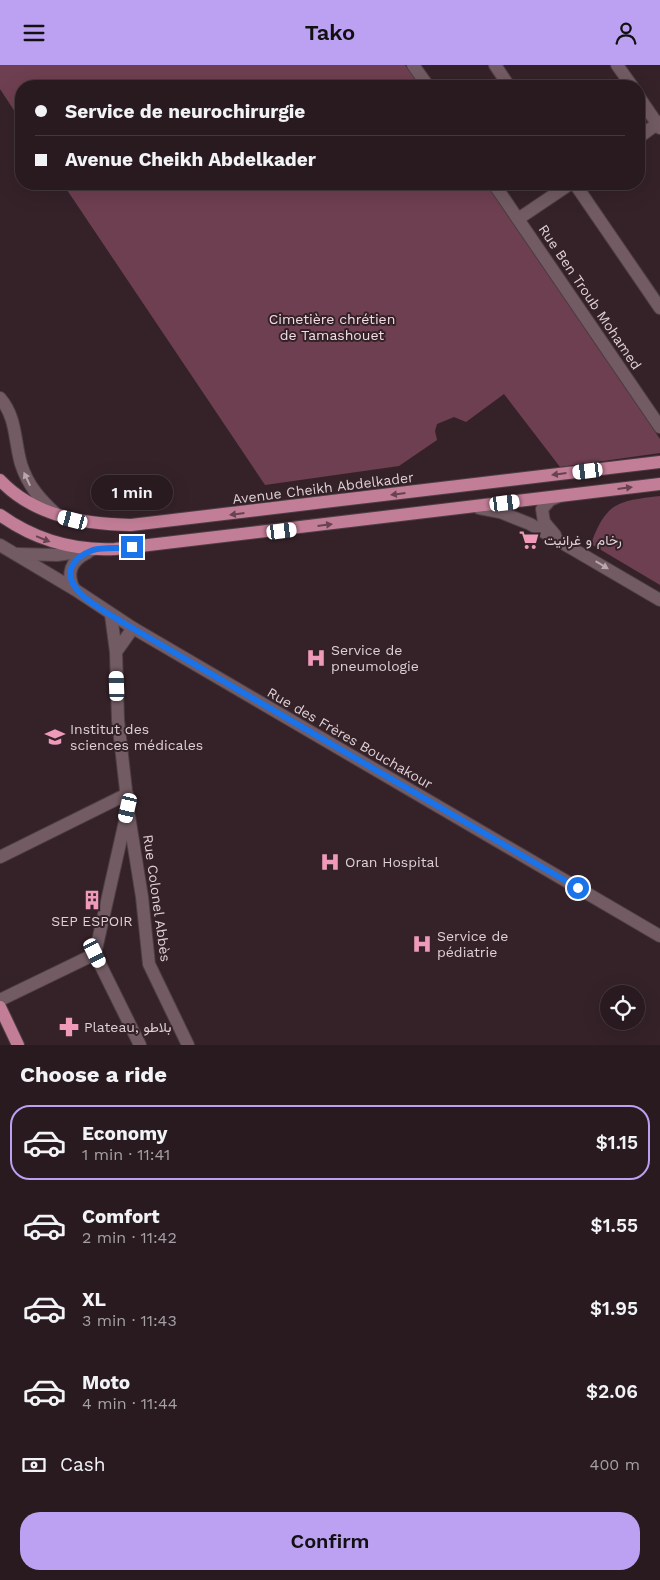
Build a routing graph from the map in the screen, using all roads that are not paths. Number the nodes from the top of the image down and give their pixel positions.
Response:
1 (413, 65) edge
2 (494, 65) edge
3 (617, 65) edge
4 (424, 80) edge
5 (505, 80) edge
6 (628, 80) edge
7 (645, 105) edge
8 (659, 125) edge
9 (645, 133) edge
10 (498, 190) edge
11 (561, 190) edge
12 (579, 190) edge
13 (518, 219) junction
14 (660, 308) edge
15 (0, 398) edge
16 (660, 427) edge
17 (660, 462) edge
18 (0, 480) edge
19 (486, 483) junction
20 (660, 484) edge
21 (561, 496) junction
22 (490, 505) junction
23 (471, 507) junction
24 (0, 515) edge
25 (58, 516) junction
26 (560, 540) junction
27 (0, 545) edge
28 (95, 550) junction
29 (15, 554) junction
30 (74, 589) junction
31 (660, 600) edge
32 (111, 615) junction
33 (133, 628) junction
34 (116, 652) junction
35 (127, 795) junction
36 (128, 808) junction
37 (0, 857) edge
38 (660, 936) edge
39 (95, 953) junction
40 (0, 1001) edge
41 (0, 1007) edge
42 (18, 1045) edge
43 (140, 1045) edge
44 (188, 1045) edge

1 - 4 street
2 - 5 street
3 - 6 street
7 - 8 street
8 - 9 street
10 - 13 street, Rue Ben Troub Mohamed
11 - 13 street
12 - 14 street
13 - 16 street, Rue Ben Troub Mohamed
25 -> 15 street
17 -> 19 main road, Avenue Cheikh Abdelkader
18 - 25 main road, Avenue Cheikh Abdelkader
19 - 22 main road
19 -> 25 main road, Avenue Cheikh Abdelkader
21 -> 20 main road
21 - 22 main road
21 - 26 street
22 - 23 main road
23 - 26 street
28 -> 23 main road
24 -> 28 main road
26 -> 31 street
27 - 29 street
28 - 29 street
28 - 30 street
29 - 30 street
30 - 32 street, Rue des Frères Bouchakour
32 - 33 street, Rue des Frères Bouchakour
32 - 34 street
33 - 34 street
33 - 38 street, Rue des Frères Bouchakour
34 - 35 street
35 - 36 street
35 - 37 street
36 - 39 street
36 - 44 street, Rue Colonel Abbès
39 - 40 street
39 - 43 street
41 - 42 main road

